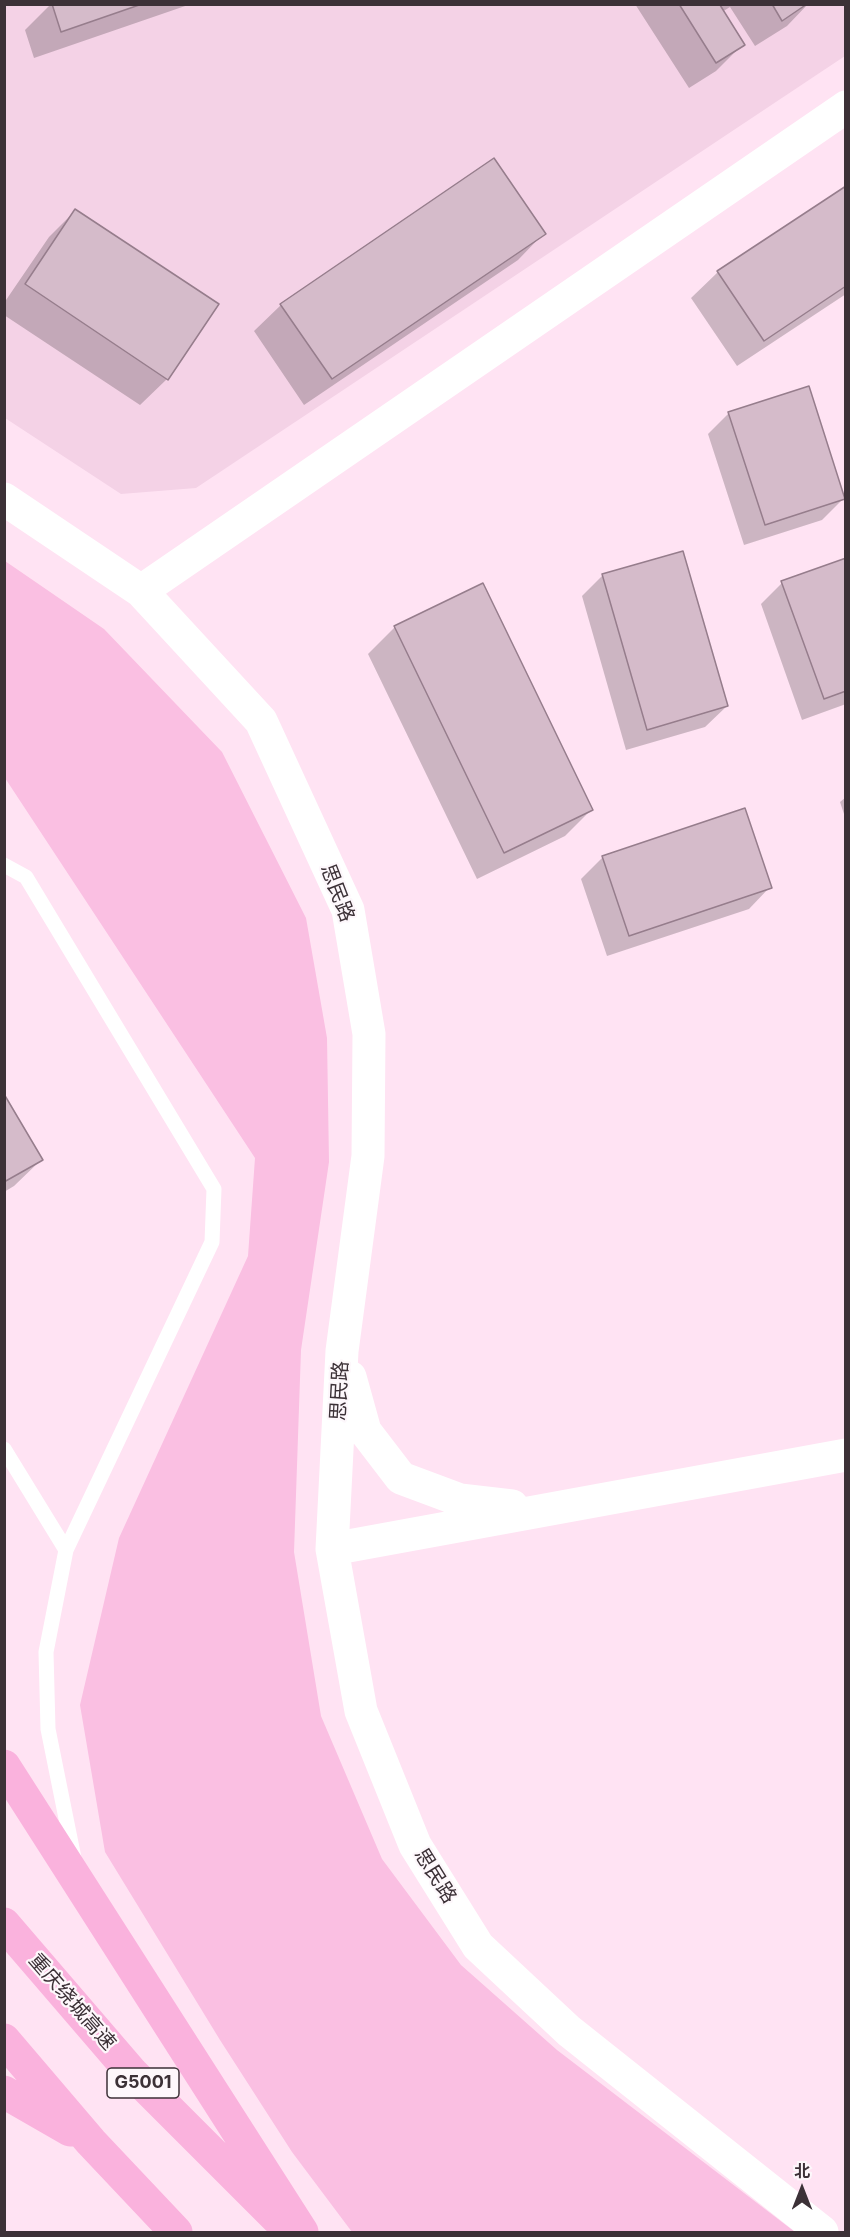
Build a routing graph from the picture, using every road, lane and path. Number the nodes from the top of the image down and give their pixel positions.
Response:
1 (846, 107) edge
2 (4, 499) edge
3 (141, 591) junction
4 (4, 865) edge
5 (342, 1351) junction
6 (4, 1449) edge
7 (846, 1455) edge
8 (546, 1509) junction
9 (332, 1549) junction
10 (66, 1550) junction
11 (4, 1766) edge
12 (78, 1881) junction
13 (4, 1924) edge
14 (4, 2040) edge
15 (4, 2092) edge
16 (91, 2142) junction
17 (176, 2232) edge
18 (291, 2232) edge
19 (302, 2232) edge
20 (822, 2232) edge

1 - 3 street
2 - 3 street, 思民路
3 - 5 street, 思民路
4 - 10 lane
5 - 8 street
5 - 9 street, 思民路
6 - 10 lane
7 - 8 street
8 - 9 street
9 - 20 street, 思民路
10 - 12 lane
11 - 12 highway
12 - 19 highway
13 - 18 highway, 重庆绕城高速 / G5001
14 - 16 highway
15 - 16 highway
16 - 17 highway

